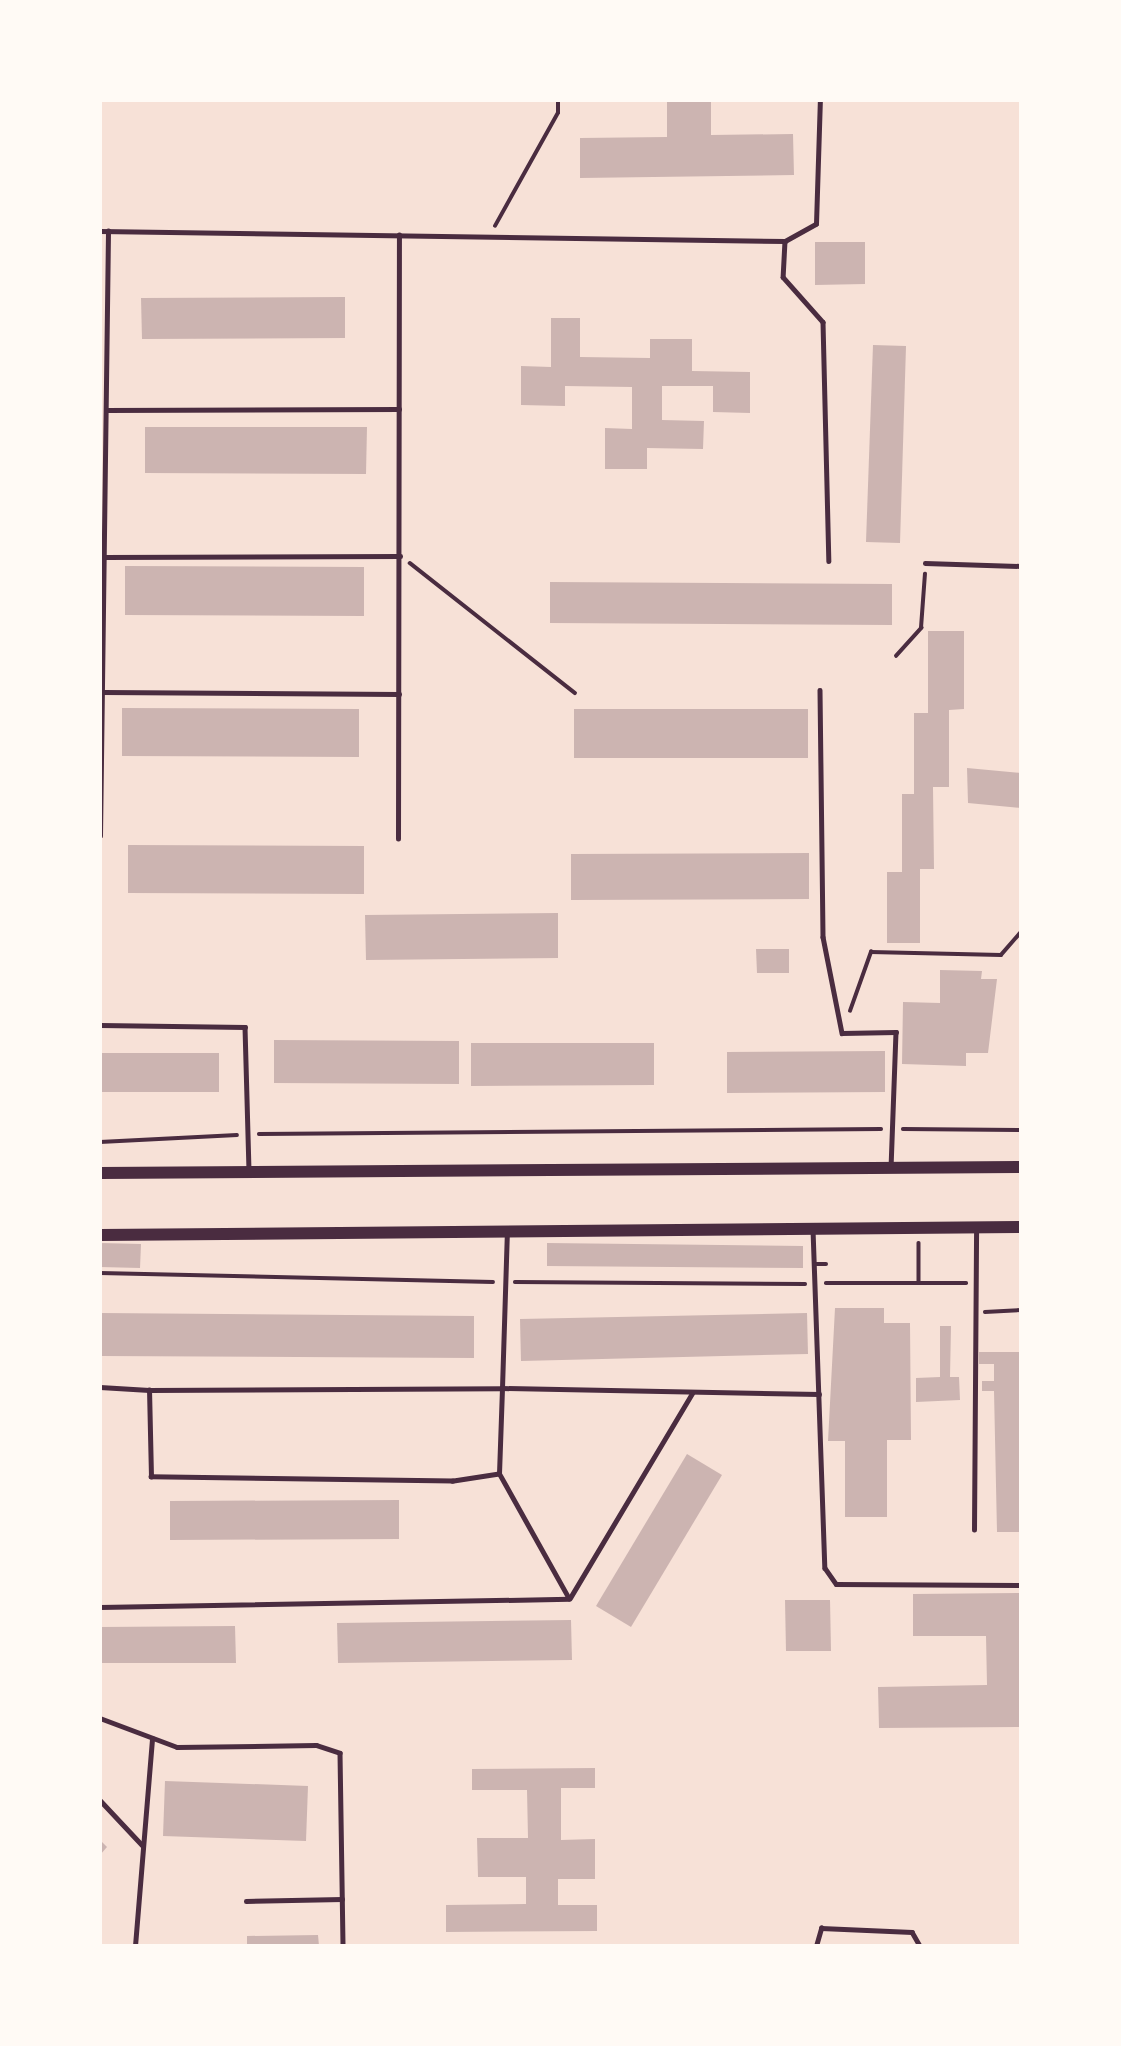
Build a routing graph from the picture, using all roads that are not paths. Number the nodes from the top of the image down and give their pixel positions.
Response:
1 (820, 100) edge
2 (100, 231) edge
3 (108, 231) junction
4 (399, 235) junction
5 (785, 241) junction
6 (399, 409) junction
7 (106, 410) junction
8 (400, 556) junction
9 (105, 557) junction
10 (829, 561) dead end
11 (925, 563) road end
12 (1021, 566) edge
13 (820, 690) dead end
14 (103, 692) junction
15 (399, 694) junction
16 (100, 835) edge
17 (398, 839) dead end
18 (100, 1026) edge
19 (891, 1167) junction
20 (1021, 1167) edge
21 (250, 1169) junction
22 (100, 1173) edge
23 (976, 1227) junction
24 (1021, 1227) edge
25 (813, 1228) junction
26 (507, 1232) junction
27 (100, 1236) edge
28 (815, 1264) junction
29 (826, 1264) dead end
30 (100, 1387) edge
31 (502, 1388) junction
32 (149, 1390) junction
33 (692, 1393) junction
34 (819, 1394) junction
35 (499, 1474) junction
36 (974, 1530) dead end
37 (1021, 1585) edge
38 (569, 1599) junction
39 (100, 1607) edge
40 (100, 1718) edge
41 (152, 1739) junction
42 (100, 1800) edge
43 (143, 1846) junction
44 (342, 1899) junction
45 (246, 1901) dead end
46 (135, 1946) edge
47 (343, 1946) edge
48 (816, 1946) edge
49 (920, 1946) edge

1 - 5 lane
2 - 3 lane
3 - 4 lane
3 - 7 lane
4 - 5 lane
4 - 6 lane
5 - 10 lane
6 - 7 lane
6 - 8 lane
7 - 9 lane
8 - 9 lane
8 - 15 lane
9 - 14 lane
11 - 12 lane
13 - 19 lane
14 - 15 lane
14 - 16 lane
15 - 17 lane
18 - 21 lane
19 - 20 main road
19 - 21 main road
21 - 22 main road
23 - 24 main road
23 - 25 main road
23 - 36 lane
25 - 26 main road
25 - 28 lane
26 - 27 main road
26 - 31 lane
28 - 29 lane
28 - 34 lane
30 - 32 lane
31 - 32 lane
31 - 33 lane
31 - 35 lane
32 - 35 lane
33 - 34 lane
33 - 38 lane
34 - 37 lane
35 - 38 lane
38 - 39 lane
40 - 41 lane
41 - 43 lane
41 - 44 lane
42 - 43 lane
43 - 46 lane
44 - 45 lane
44 - 47 lane
48 - 49 lane

